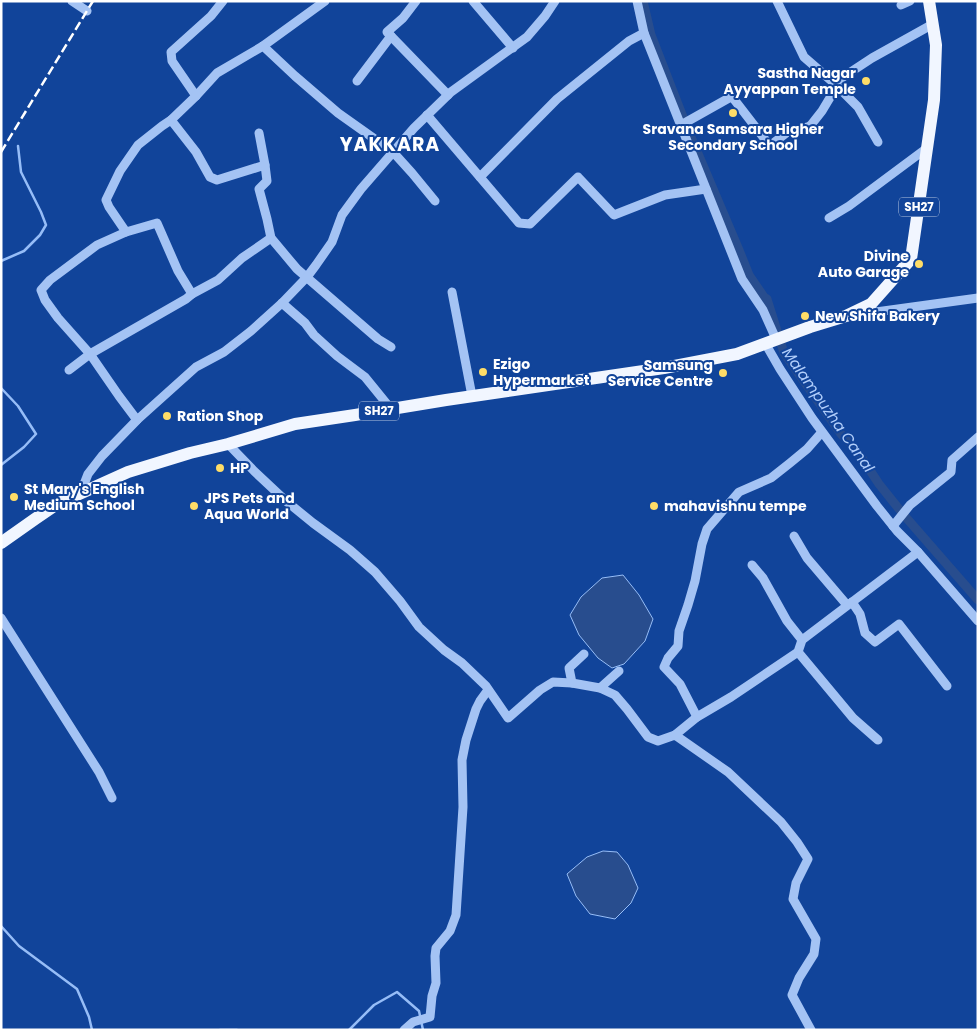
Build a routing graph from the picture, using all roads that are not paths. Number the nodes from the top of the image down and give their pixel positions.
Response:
1 (72, 1) edge
2 (222, 1) edge
3 (325, 1) edge
4 (416, 1) edge
5 (473, 1) edge
6 (554, 1) edge
7 (637, 1) edge
8 (778, 1) edge
9 (929, 1) edge
10 (87, 11) dead end
11 (933, 24) junction
12 (644, 33) junction
13 (392, 36) junction
14 (264, 46) junction
15 (513, 48) junction
16 (357, 82) dead end
17 (835, 84) junction
18 (448, 95) junction
19 (196, 96) junction
20 (427, 115) junction
21 (171, 120) junction
22 (681, 125) junction
23 (259, 133) dead end
24 (878, 142) dead end
25 (927, 148) junction
26 (393, 152) junction
27 (264, 164) junction
28 (480, 177) junction
29 (706, 188) junction
30 (435, 201) dead end
31 (829, 218) dead end
32 (126, 232) junction
33 (271, 238) junction
34 (307, 277) junction
35 (452, 292) dead end
36 (192, 294) junction
37 (978, 298) edge
38 (282, 303) junction
39 (846, 316) junction
40 (774, 340) junction
41 (391, 347) dead end
42 (90, 354) junction
43 (69, 370) dead end
44 (472, 396) junction
45 (391, 409) junction
46 (137, 420) junction
47 (822, 432) junction
48 (978, 437) edge
49 (228, 444) junction
50 (81, 492) junction
51 (893, 526) junction
52 (794, 536) dead end
53 (1, 543) edge
54 (918, 552) junction
55 (752, 565) dead end
56 (850, 604) junction
57 (1, 618) edge
58 (977, 618) edge
59 (802, 640) junction
60 (798, 652) junction
61 (584, 654) dead end
62 (619, 671) dead end
63 (572, 683) junction
64 (947, 686) dead end
65 (600, 688) junction
66 (488, 690) junction
67 (696, 718) junction
68 (676, 735) junction
69 (878, 740) dead end
70 (112, 798) dead end
71 (404, 1030) edge
72 (811, 1030) edge

1 - 10 street
2 - 19 street
3 - 14 street
4 - 13 street
5 - 15 street
6 - 15 street
7 - 12 street
8 - 17 street
9 - 11 main road, SH27
11 - 17 street
11 - 25 main road, SH27
12 - 22 street
12 - 28 street
13 - 16 street
13 - 18 street
14 - 19 street
14 - 26 street
15 - 18 street
17 - 22 street
17 - 24 street
18 - 20 street
19 - 21 street
20 - 26 street
20 - 28 street
21 - 27 street
21 - 32 street
22 - 29 street
23 - 27 street
25 - 31 street
25 - 39 main road, SH27
26 - 30 street
26 - 34 street
27 - 33 street
28 - 29 street
29 - 40 street
32 - 36 street
32 - 42 street
33 - 34 street
33 - 36 street
34 - 38 street
34 - 41 street
35 - 44 street
36 - 42 street
37 - 39 street
38 - 45 street
38 - 46 street
39 - 40 main road, SH27
40 - 44 main road, SH27
40 - 47 street
42 - 43 street
42 - 46 street
44 - 45 main road, SH27
45 - 49 main road, SH27
46 - 50 street
47 - 51 street
47 - 67 street
48 - 51 street
49 - 50 main road, SH27
49 - 66 street
50 - 53 main road, SH27
51 - 54 street
52 - 56 street
54 - 56 street
54 - 58 street
55 - 59 street
56 - 59 street
56 - 64 street
57 - 70 street
59 - 60 street
60 - 67 street
60 - 69 street
61 - 63 street
62 - 65 street
63 - 65 street
63 - 66 street
65 - 68 street
66 - 71 street
67 - 68 street
68 - 72 street

